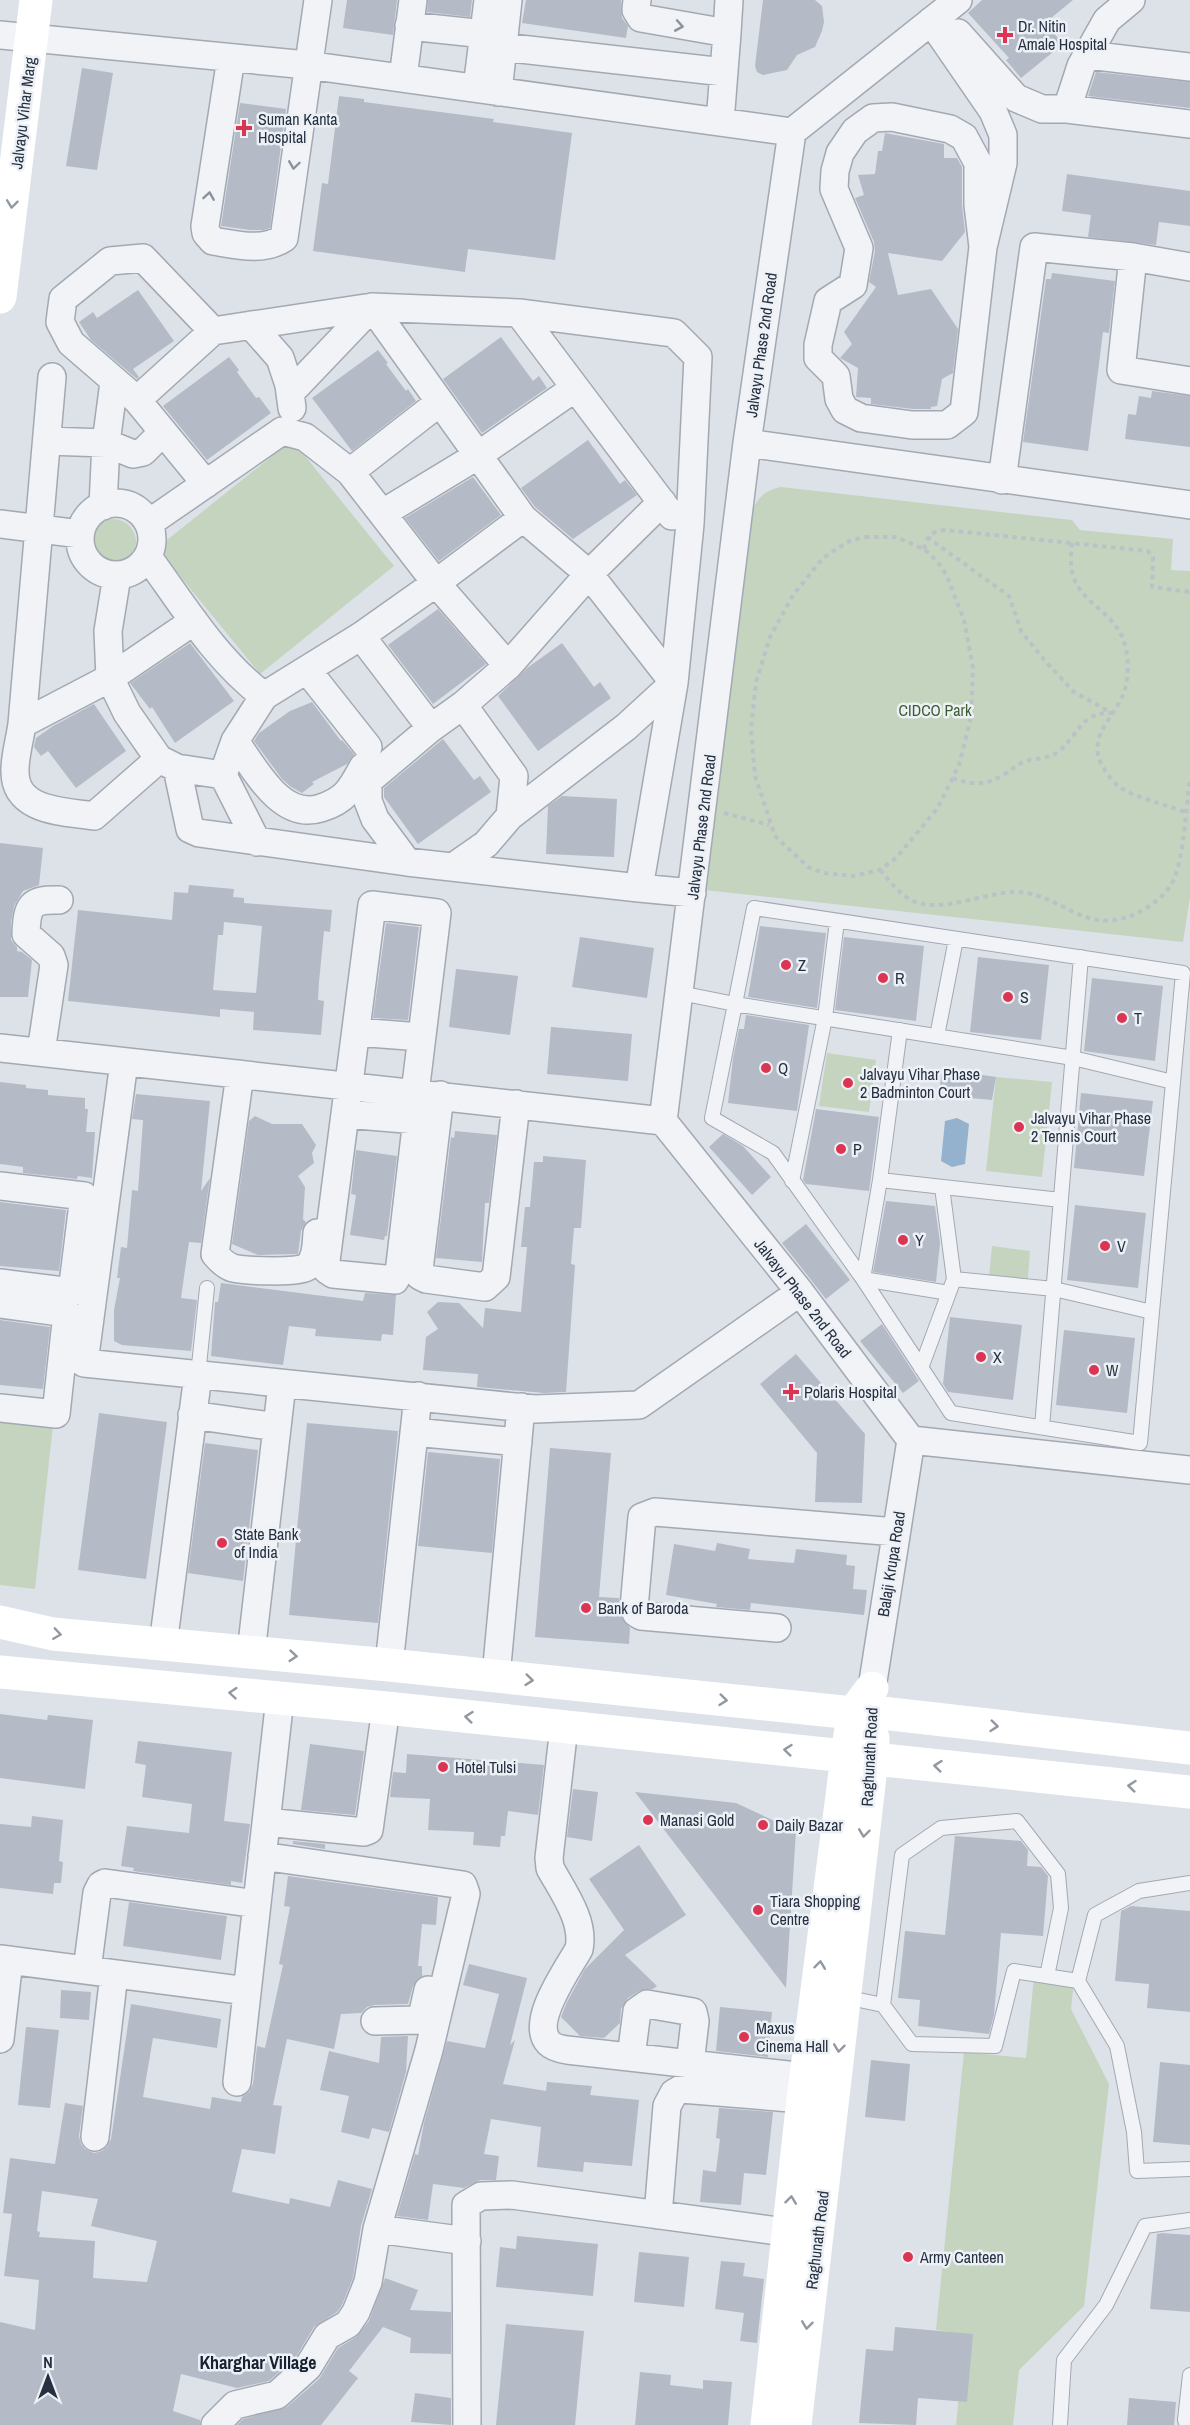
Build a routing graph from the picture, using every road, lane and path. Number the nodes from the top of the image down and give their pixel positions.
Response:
1 (36, 0) edge
2 (318, 0) edge
3 (488, 0) edge
4 (508, 0) edge
5 (638, 0) edge
6 (729, 0) edge
7 (1131, 0) edge
8 (944, 11) edge
9 (411, 13) edge
10 (727, 33) junction
11 (16, 37) edge
12 (494, 40) junction
13 (1088, 55) junction
14 (231, 58) junction
15 (307, 65) junction
16 (1190, 67) edge
17 (724, 72) junction
18 (402, 78) junction
19 (487, 90) junction
20 (1067, 109) junction
21 (720, 122) junction
22 (1190, 124) edge
23 (792, 132) junction
24 (983, 248) junction
25 (1133, 257) junction
26 (1190, 267) edge
27 (0, 297) edge
28 (372, 307) junction
29 (519, 313) junction
30 (251, 325) junction
31 (213, 331) junction
32 (52, 377) dead end
33 (1190, 381) edge
34 (114, 382) junction
35 (575, 388) junction
36 (290, 393) junction
37 (137, 400) junction
38 (440, 402) junction
39 (163, 432) junction
40 (295, 434) junction
41 (46, 441) junction
42 (106, 443) junction
43 (747, 443) junction
44 (477, 456) junction
45 (350, 472) junction
46 (1002, 480) junction
47 (206, 484) junction
48 (662, 502) junction
49 (1190, 505) edge
50 (103, 506) junction
51 (382, 513) junction
52 (523, 518) junction
53 (149, 523) junction
54 (0, 524) edge
55 (39, 536) junction
56 (927, 537) junction
57 (689, 538) junction
58 (0, 539) edge
59 (80, 540) junction
60 (1072, 543) junction
61 (924, 549) junction
62 (148, 557) junction
63 (590, 574) junction
64 (117, 576) junction
65 (436, 583) junction
66 (1190, 592) edge
67 (194, 621) junction
68 (360, 636) junction
69 (507, 666) junction
70 (308, 670) junction
71 (110, 678) junction
72 (674, 683) junction
73 (264, 696) junction
74 (463, 705) junction
75 (1112, 713) junction
76 (22, 724) junction
77 (431, 728) junction
78 (235, 741) junction
79 (168, 764) junction
80 (224, 775) junction
81 (952, 778) junction
82 (1190, 780) edge
83 (703, 809) junction
84 (1185, 812) junction
85 (510, 816) junction
86 (770, 826) junction
87 (257, 842) junction
88 (407, 862) junction
89 (453, 867) junction
90 (880, 870) junction
91 (639, 888) junction
92 (692, 893) junction
93 (59, 900) dead end
94 (837, 921) junction
95 (956, 939) junction
96 (1082, 957) junction
97 (680, 993) junction
98 (735, 1004) junction
99 (825, 1018) junction
100 (900, 1030) junction
101 (356, 1032) junction
102 (936, 1036) junction
103 (422, 1038) junction
104 (0, 1048) edge
105 (41, 1052) junction
106 (1073, 1058) junction
107 (124, 1062) junction
108 (240, 1074) junction
109 (1173, 1082) junction
110 (340, 1085) junction
111 (425, 1094) junction
112 (516, 1104) junction
113 (345, 1114) junction
114 (417, 1120) junction
115 (663, 1121) junction
116 (792, 1180) junction
117 (880, 1180) junction
118 (0, 1186) edge
119 (942, 1187) junction
120 (1061, 1200) junction
121 (863, 1279) junction
122 (954, 1279) junction
123 (0, 1282) edge
124 (207, 1288) dead end
125 (1054, 1289) junction
126 (800, 1292) junction
127 (949, 1293) junction
128 (0, 1304) edge
129 (1152, 1312) junction
130 (921, 1368) junction
131 (198, 1375) junction
132 (282, 1384) junction
133 (418, 1396) junction
134 (521, 1407) junction
135 (0, 1408) edge
136 (192, 1415) junction
137 (277, 1427) junction
138 (1042, 1427) junction
139 (414, 1432) junction
140 (911, 1440) junction
141 (518, 1442) junction
142 (1190, 1470) edge
143 (896, 1532) junction
144 (0, 1622) edge
145 (777, 1628) dead end
146 (163, 1645) junction
147 (251, 1653) junction
148 (389, 1665) junction
149 (0, 1672) edge
150 (496, 1676) junction
151 (280, 1698) junction
152 (866, 1705) junction
153 (386, 1708) junction
154 (564, 1727) junction
155 (1190, 1748) edge
156 (860, 1758) junction
157 (1190, 1792) edge
158 (266, 1822) junction
159 (262, 1856) junction
160 (1190, 1883) edge
161 (257, 1904) junction
162 (5, 1960) edge
163 (101, 1972) junction
164 (1047, 1976) junction
165 (1078, 1981) junction
166 (247, 1991) junction
167 (845, 1997) junction
168 (433, 2004) junction
169 (883, 2005) junction
170 (375, 2021) dead end
171 (0, 2039) edge
172 (631, 2057) junction
173 (690, 2064) junction
174 (237, 2082) dead end
175 (804, 2088) junction
176 (95, 2137) dead end
177 (1190, 2169) edge
178 (658, 2215) junction
179 (1190, 2220) edge
180 (377, 2229) junction
181 (802, 2235) junction
182 (466, 2241) junction
183 (1190, 2375) edge
184 (791, 2424) edge
185 (215, 2425) edge
186 (467, 2425) edge
187 (1060, 2425) edge
188 (1186, 2425) edge

1 - 11 main road, Jalvayu Vihar Marg
2 - 15 street
3 - 12 street
4 - 12 street
5 -> 10 street
6 - 10 street
7 - 13 street
8 - 20 street
8 - 23 street
8 - 24 street
9 - 12 street
9 - 18 street
10 - 17 street
11 - 14 street
11 -> 27 main road, Jalvayu Vihar Marg
12 - 17 street
12 - 19 street
13 - 16 street
13 - 20 street
14 - 15 street
15 -> 14 street
15 - 18 street
17 - 21 street
18 - 19 street
19 - 21 street
20 - 22 street
21 - 23 street
23 - 43 street, Jalvayu Phase 2nd Road
24 - 24 street
25 - 26 street
25 - 33 street
25 - 46 street
28 - 29 street
28 - 30 street
28 - 36 street
28 - 38 street
29 - 35 street
29 - 57 street
30 - 31 street
30 - 36 street
31 - 34 street
31 - 37 street
32 - 41 street
34 - 37 street
34 - 42 street
35 - 44 street
35 - 48 street
36 - 40 street
37 - 39 street
38 - 44 street
38 - 45 street
39 - 42 street
39 - 47 street
40 - 45 street
40 - 47 street
41 - 42 street
41 - 55 street
42 - 50 street
43 - 46 street
43 - 83 street, Jalvayu Phase 2nd Road
44 - 51 street
44 - 52 street
45 - 51 street
46 - 49 street
47 - 53 street
48 - 57 street
48 - 63 street
50 - 53 street
50 - 59 street
51 - 65 street
52 - 63 street
52 - 65 street
53 - 62 street
54 - 55 street
55 - 58 street
55 - 59 street
55 - 76 street
56 - 60 path
56 - 61 path
56 - 75 path
57 - 72 street
59 - 64 street
60 - 66 path
60 - 75 path
61 - 81 path
61 - 86 path
62 - 64 street
62 - 67 street
63 - 69 street
63 - 72 street
64 - 71 street
65 - 68 street
65 - 69 street
67 - 71 street
67 - 73 street
68 - 70 street
68 - 77 street
69 - 74 street
70 - 73 street
70 - 78 street
71 - 76 street
71 - 79 street
72 - 85 street
72 - 91 street
73 - 78 street
74 - 77 street
74 - 85 street
75 - 81 path
75 - 84 path
76 - 79 street
77 - 88 street
78 - 80 street
79 - 80 street
79 - 87 street
80 - 87 street
81 - 90 path
82 - 84 path
83 - 86 path
83 - 92 street, Jalvayu Phase 2nd Road
84 - 90 path
85 - 89 street
86 - 90 path
87 - 88 street
88 - 89 street
89 - 91 street
91 - 92 street
92 - 97 street, Jalvayu Phase 2nd Road
93 - 105 street
94 - 95 lane
94 - 98 lane
94 - 99 lane
95 - 96 lane
95 - 102 lane
96 - 106 lane
96 - 109 lane
97 - 98 lane
97 - 115 street, Jalvayu Phase 2nd Road
98 - 99 lane
98 - 116 lane
99 - 100 lane
99 - 116 lane
100 - 102 lane
100 - 117 lane
101 - 103 street
101 - 103 street
101 - 110 street
102 - 106 lane
103 - 111 street
104 - 105 street
105 - 107 street
106 - 109 lane
106 - 120 lane
107 - 108 street
107 - 131 street
108 - 110 street
108 - 110 street
109 - 129 lane
110 - 111 street
110 - 113 street
111 - 112 street
111 - 112 street
111 - 114 street
112 - 115 street
113 - 114 street
113 - 114 street
115 - 126 street, Jalvayu Phase 2nd Road
116 - 121 lane
117 - 119 lane
117 - 121 lane
118 - 123 street
119 - 120 lane
119 - 122 lane
120 - 125 lane
121 - 127 lane
121 - 130 lane
122 - 125 lane
122 - 127 lane
124 - 131 lane
125 - 129 lane
125 - 138 lane
126 - 134 street
126 - 140 street, Jalvayu Phase 2nd Road
127 - 130 lane
128 - 135 street
129 - 138 lane
130 - 138 lane
131 - 132 street
131 - 136 street
132 - 133 street
132 - 137 street
133 - 134 street
133 - 139 street
134 - 141 street
136 - 137 street
136 - 146 street
137 - 147 street
139 - 141 street
139 - 148 street
140 - 142 street
140 - 143 street, Balaji Krupa Road
141 - 150 street
143 - 145 street
143 - 152 street, Balaji Krupa Road
144 -> 146 main road
146 - 147 main road
147 -> 148 main road
148 - 150 main road
151 -> 149 main road
150 -> 152 main road
151 - 153 main road
151 - 158 street
152 -> 155 main road
152 - 156 main road, Raghunath Road
154 -> 153 main road
153 - 158 street
156 -> 154 main road
154 - 172 street
157 -> 156 main road
156 -> 167 main road, Raghunath Road
175 -> 156 main road, Raghunath Road
158 - 159 street
159 - 161 street
159 - 168 street
160 - 165 lane
161 - 163 street
161 - 166 street
162 - 163 street
162 - 171 street
163 - 166 street
163 - 176 street
164 - 165 lane
164 - 169 lane
164 - 169 lane
165 - 177 lane
166 - 174 street
167 - 169 lane
167 -> 181 main road, Raghunath Road
168 - 170 street
168 - 180 street
172 - 173 street
172 - 173 street
173 - 175 street
175 - 178 street
181 -> 175 main road, Raghunath Road
178 - 181 street
178 - 182 street
179 - 187 lane
180 - 182 street
180 - 185 street
181 - 184 main road, Raghunath Road
182 - 186 street
183 - 188 lane

